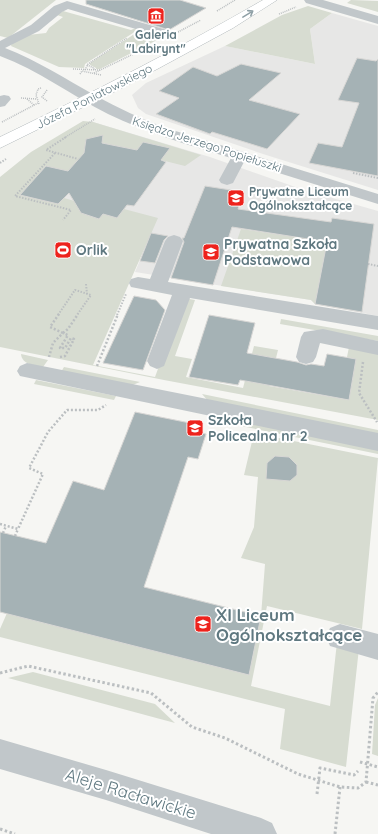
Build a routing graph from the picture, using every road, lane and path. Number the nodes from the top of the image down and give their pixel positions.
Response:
1 (251, 0) edge
2 (271, 0) edge
3 (310, 0) edge
4 (339, 4) edge
5 (298, 6) dead end
6 (279, 14) dead end
7 (378, 20) edge
8 (140, 27) junction
9 (163, 34) dead end
10 (0, 46) edge
11 (0, 51) edge
12 (87, 65) junction
13 (85, 70) junction
14 (103, 70) dead end
15 (70, 71) dead end
16 (95, 72) junction
17 (76, 76) dead end
18 (42, 88) dead end
19 (77, 91) junction
20 (26, 98) dead end
21 (91, 98) junction
22 (34, 105) junction
23 (97, 118) dead end
24 (0, 123) edge
25 (0, 138) edge
26 (0, 143) edge
27 (55, 153) junction
28 (242, 156) junction
29 (78, 159) dead end
30 (227, 180) dead end
31 (378, 199) edge
32 (63, 220) dead end
33 (174, 242) dead end
34 (368, 264) dead end
35 (378, 266) edge
36 (138, 283) joint
37 (86, 284) dead end
38 (157, 286) junction
39 (183, 290) junction
40 (87, 294) junction
41 (378, 323) edge
42 (63, 333) junction
43 (378, 348) edge
44 (55, 357) dead end
45 (306, 357) dead end
46 (358, 358) dead end
47 (47, 359) dead end
48 (157, 361) dead end
49 (27, 371) dead end
50 (95, 372) dead end
51 (108, 403) dead end
52 (378, 424) edge
53 (378, 442) edge
54 (0, 524) edge
55 (6, 526) junction
56 (18, 529) junction
57 (3, 533) dead end
58 (15, 536) dead end
59 (340, 637) dead end
60 (378, 646) edge
61 (0, 673) edge
62 (378, 692) edge
63 (0, 754) edge
64 (360, 762) dead end
65 (367, 764) junction
66 (378, 767) edge
67 (358, 771) dead end
68 (319, 780) junction
69 (366, 782) junction
70 (378, 785) edge
71 (340, 787) junction
72 (317, 794) dead end
73 (0, 829) edge
74 (15, 834) edge
75 (261, 834) edge
76 (335, 834) edge

1 - 19 main road, Józefa Poniatowskiego
21 -> 2 main road, Józefa Poniatowskiego
3 - 4 street
4 - 7 street
5 - 6 path
8 - 9 street
8 - 10 street
8 - 12 path
11 - 19 street, Księdza Jerzego Popiełuszki
12 - 13 path
12 - 16 path
13 - 15 path
13 - 16 path
14 - 16 path
16 - 17 path
18 - 22 path
19 - 21 street, Księdza Jerzego Popiełuszki
19 - 25 main road, Józefa Poniatowskiego
20 - 22 path
21 - 26 main road, Józefa Poniatowskiego
21 - 28 street, Księdza Jerzego Popiełuszki
22 - 24 path
23 - 27 path
27 - 29 path
27 - 32 path
28 - 30 street
28 - 31 street, Księdza Jerzego Popiełuszki
33 - 38 street
34 - 35 path
36 - 38 street
36 - 50 path
37 - 40 path
38 - 39 street
39 - 41 street
39 - 48 street
40 - 42 path
40 - 42 path
42 - 44 path
42 - 47 path
43 - 45 street
46 - 52 path
49 - 53 street
51 - 56 path
54 - 55 path
55 - 56 path
55 - 57 path
56 - 58 path
59 - 60 street
61 - 68 path
62 - 65 path
63 - 75 street, Aleje Racławickie
64 - 65 path
65 - 66 path
65 - 69 path
67 - 68 path
68 - 71 path
68 - 72 path
69 - 70 path
69 - 71 path
71 - 76 path
73 - 74 path

